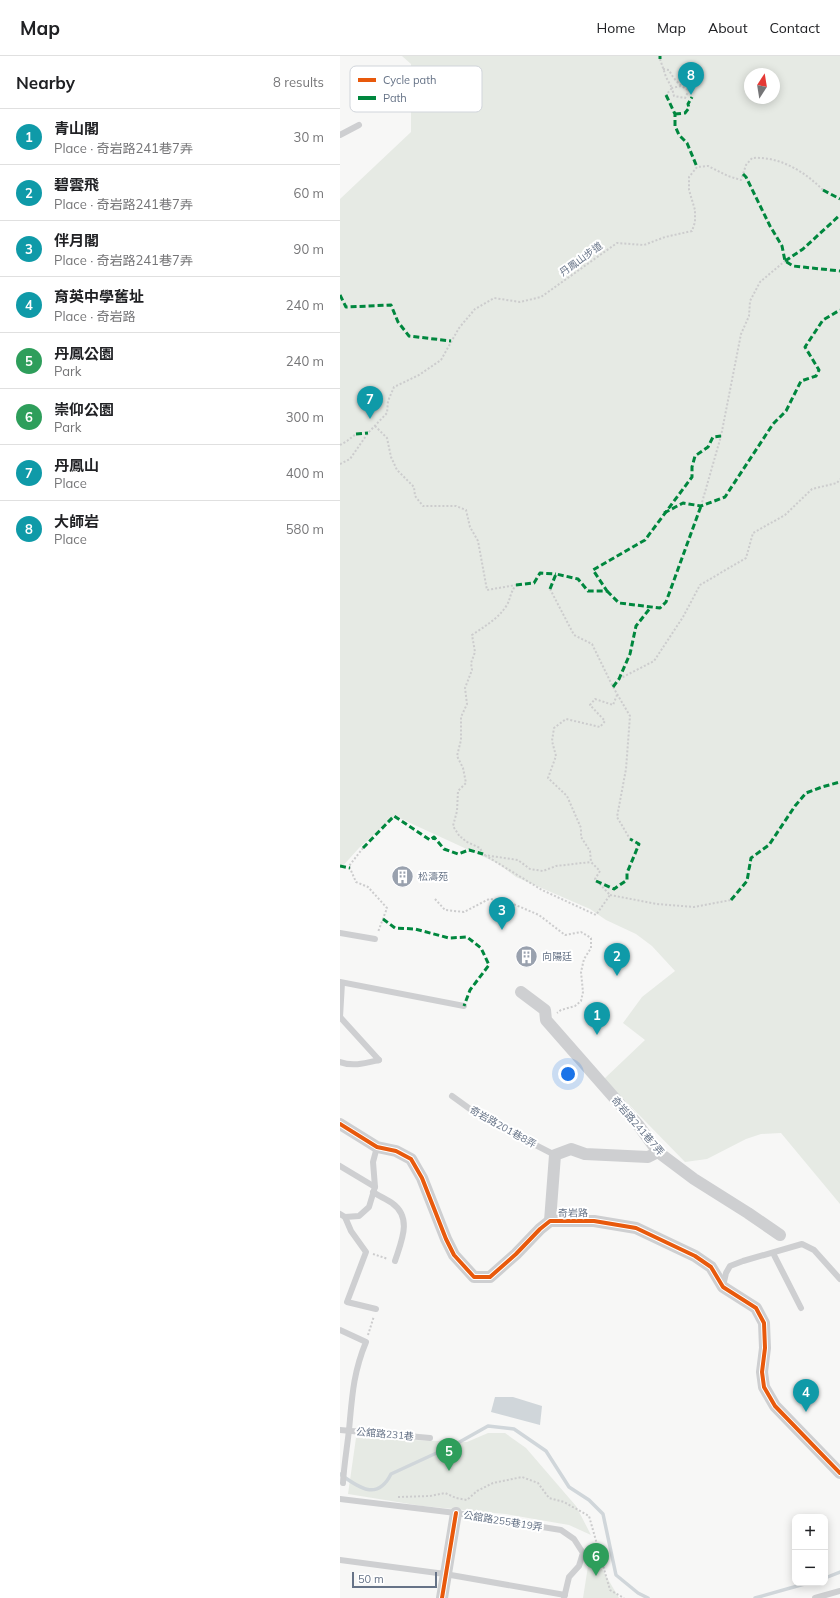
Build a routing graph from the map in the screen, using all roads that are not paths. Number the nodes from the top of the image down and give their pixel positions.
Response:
1 (359, 125) dead end
2 (340, 135) edge
3 (340, 933) edge
4 (375, 939) road end
5 (341, 982) edge
6 (521, 992) dead end
7 (464, 1006) dead end
8 (340, 1017) edge
9 (340, 1062) edge
10 (452, 1096) dead end
11 (340, 1124) edge
12 (377, 1147) junction
13 (658, 1152) junction
14 (555, 1155) junction
15 (340, 1166) edge
16 (374, 1190) junction
17 (342, 1215) edge
18 (550, 1222) junction
19 (780, 1235) dead end
20 (773, 1253) junction
21 (395, 1261) road end
22 (840, 1278) edge
23 (723, 1287) junction
24 (802, 1308) dead end
25 (376, 1309) road end
26 (340, 1330) edge
27 (340, 1430) edge
28 (349, 1431) junction
29 (430, 1438) dead end
30 (840, 1472) edge
31 (342, 1483) dead end
32 (340, 1499) edge
33 (456, 1514) junction
34 (340, 1560) edge
35 (445, 1574) junction
36 (840, 1591) edge
37 (564, 1596) edge
38 (442, 1598) edge
39 (815, 1598) edge

1 - 2 lane
3 - 4 lane
5 - 7 lane
5 - 8 lane
6 - 13 street, 奇岩路241巷7弄
8 - 9 lane
10 - 14 lane, 奇岩路201巷8弄
11 - 12 street, 奇岩路
12 - 16 lane
12 - 18 street, 奇岩路
13 - 14 street
13 - 19 street, 奇岩路241巷7弄
14 - 18 street
15 - 16 lane
16 - 17 lane
16 - 21 lane
17 - 25 lane
18 - 23 street, 奇岩路
20 - 22 lane
20 - 23 lane
20 - 24 lane
23 - 30 street, 奇岩路
26 - 28 lane
27 - 28 lane, 公舘路231巷
28 - 29 lane, 公舘路231巷
28 - 31 lane
32 - 33 lane, 公舘路255巷19弄
33 - 35 street
33 - 37 lane, 公舘路255巷19弄
34 - 35 lane
35 - 37 lane
35 - 38 street
36 - 39 lane

